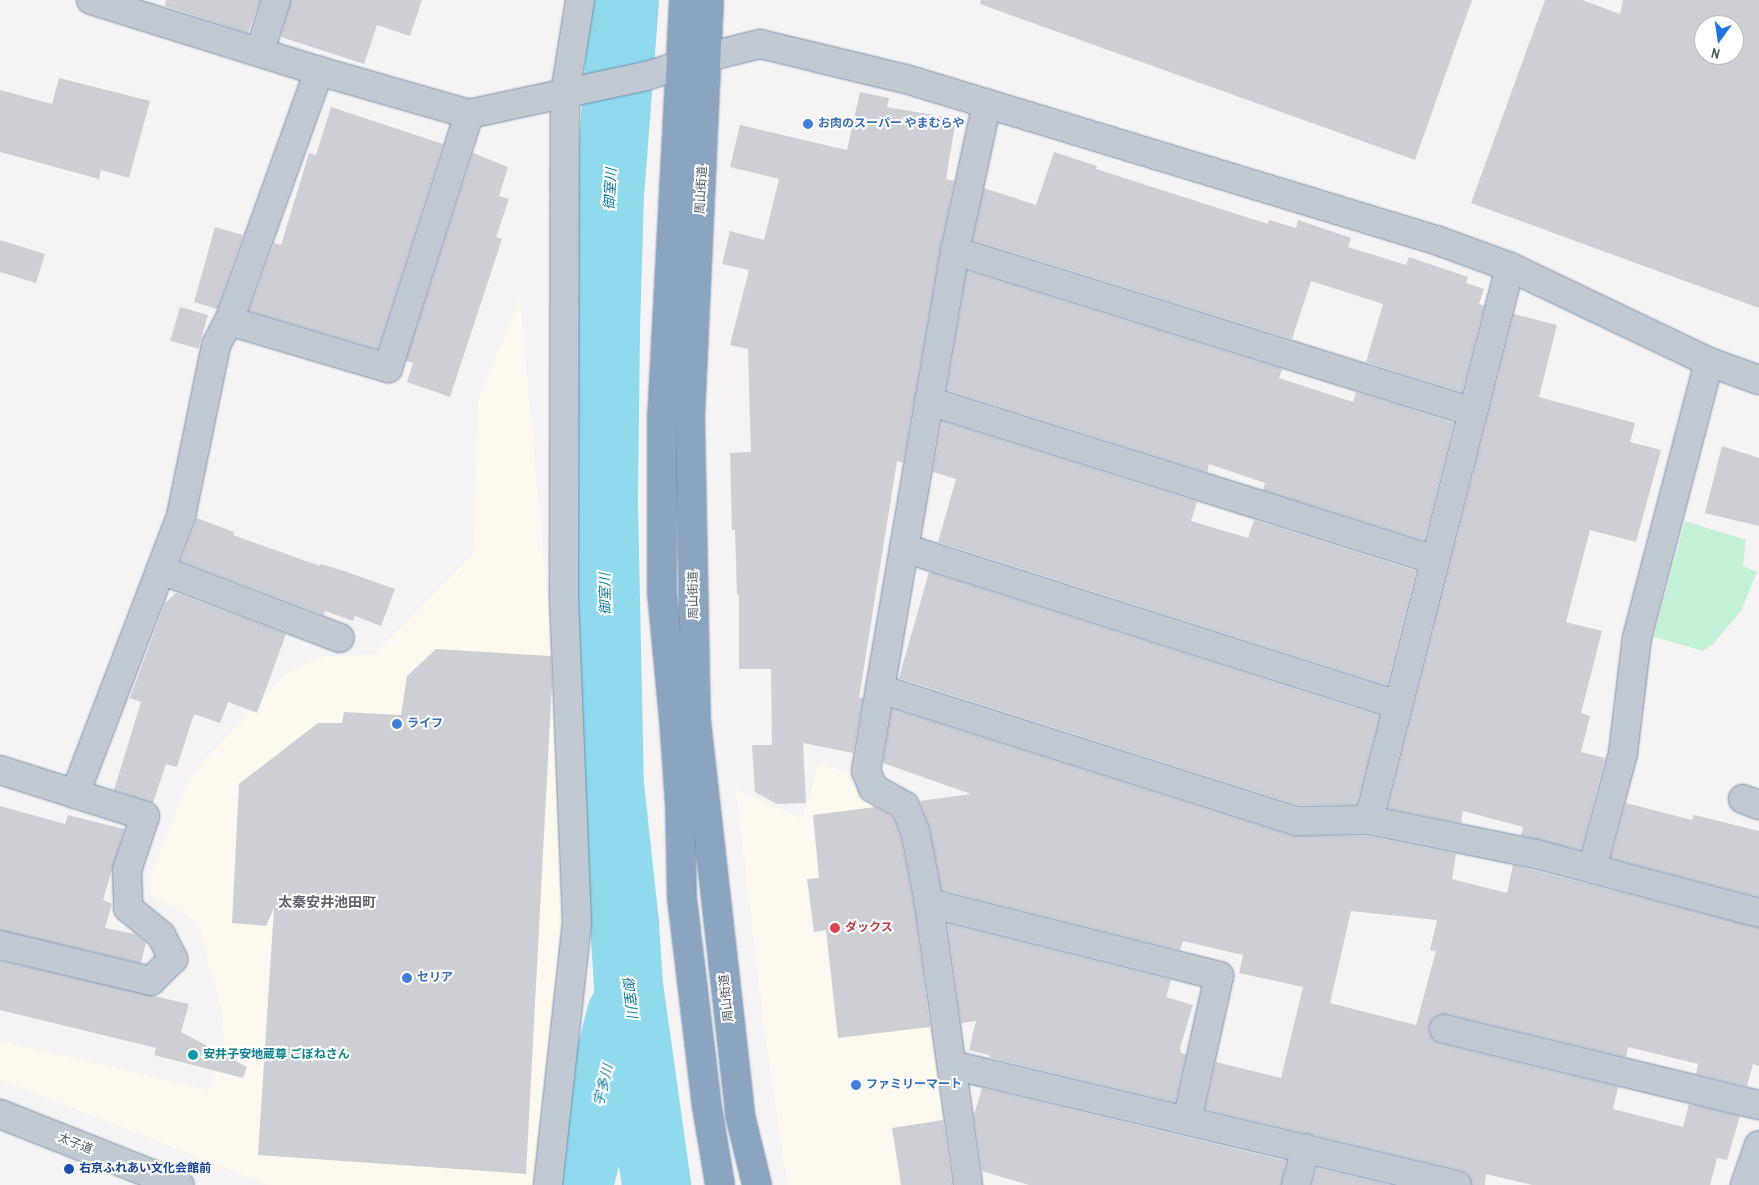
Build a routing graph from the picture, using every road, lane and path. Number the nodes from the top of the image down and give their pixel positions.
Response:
1 (91, 0) edge
2 (276, 0) edge
3 (580, 0) edge
4 (684, 0) edge
5 (709, 0) edge
6 (260, 51) junction
7 (707, 57) junction
8 (682, 65) junction
9 (319, 71) junction
10 (575, 92) junction
11 (987, 103) junction
12 (469, 114) junction
13 (955, 251) junction
14 (1510, 267) junction
15 (228, 321) junction
16 (1708, 362) junction
17 (1759, 380) edge
18 (929, 401) junction
19 (1473, 412) junction
20 (904, 548) junction
21 (1435, 560) junction
22 (161, 570) junction
23 (340, 638) dead end
24 (880, 689) junction
25 (1398, 705) junction
26 (1, 773) edge
27 (75, 794) junction
28 (1369, 820) junction
29 (1592, 869) junction
30 (930, 903) junction
31 (1759, 913) edge
32 (0, 945) edge
33 (1444, 1029) dead end
34 (952, 1065) junction
35 (1759, 1105) edge
36 (0, 1114) edge
37 (1187, 1120) junction
38 (1759, 1145) edge
39 (1306, 1148) junction
40 (179, 1185) edge
41 (548, 1185) edge
42 (720, 1185) edge
43 (757, 1185) edge
44 (968, 1185) edge
45 (1296, 1185) edge
46 (1457, 1185) edge
47 (1745, 1185) edge

1 - 6 street
2 - 6 street
3 - 10 street
4 - 8 highway
5 - 7 highway, 周山街道
6 - 9 street
7 - 8 street
7 - 11 street
7 - 43 highway, 周山街道
8 - 10 street
8 - 42 highway
9 - 12 street
9 - 15 street
10 - 12 street
10 - 41 street
11 - 13 street
11 - 14 street
12 - 15 street
13 - 18 street
13 - 19 street
14 - 16 street
14 - 19 street
15 - 22 street
16 - 17 street
16 - 29 street
18 - 20 street
18 - 21 street
19 - 21 street
20 - 24 street
20 - 25 street
21 - 25 street
22 - 23 street
22 - 27 street
24 - 28 street
24 - 30 street
25 - 28 street
26 - 27 street
27 - 32 street
28 - 29 street
29 - 31 street
30 - 34 street
30 - 37 street
33 - 35 street
34 - 37 street
34 - 44 street
36 - 40 street, 太子道
37 - 39 street
38 - 47 street
39 - 45 street
39 - 46 street

